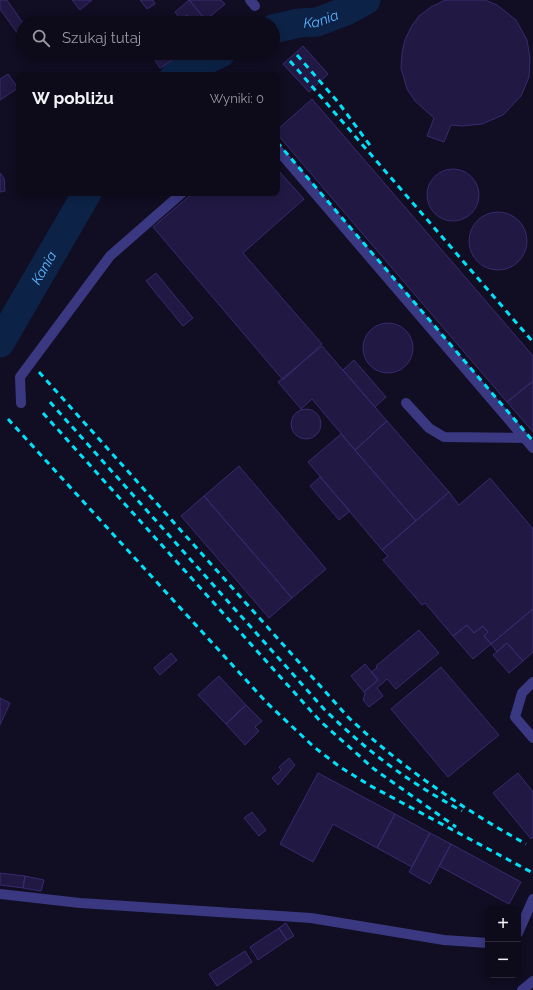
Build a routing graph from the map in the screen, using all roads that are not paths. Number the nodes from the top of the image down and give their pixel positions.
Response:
1 (280, 152) edge
2 (179, 196) edge
3 (21, 402) dead end
4 (406, 403) dead end
5 (525, 438) junction
6 (533, 448) edge
7 (533, 682) edge
8 (533, 738) edge
9 (0, 894) edge
10 (533, 899) edge
11 (521, 926) edge
12 (485, 943) edge
13 (533, 981) edge
14 (522, 990) edge

1 - 5 street
2 - 3 street
4 - 5 street
5 - 6 street
7 - 8 street
9 - 12 street
10 - 11 street
13 - 14 street

